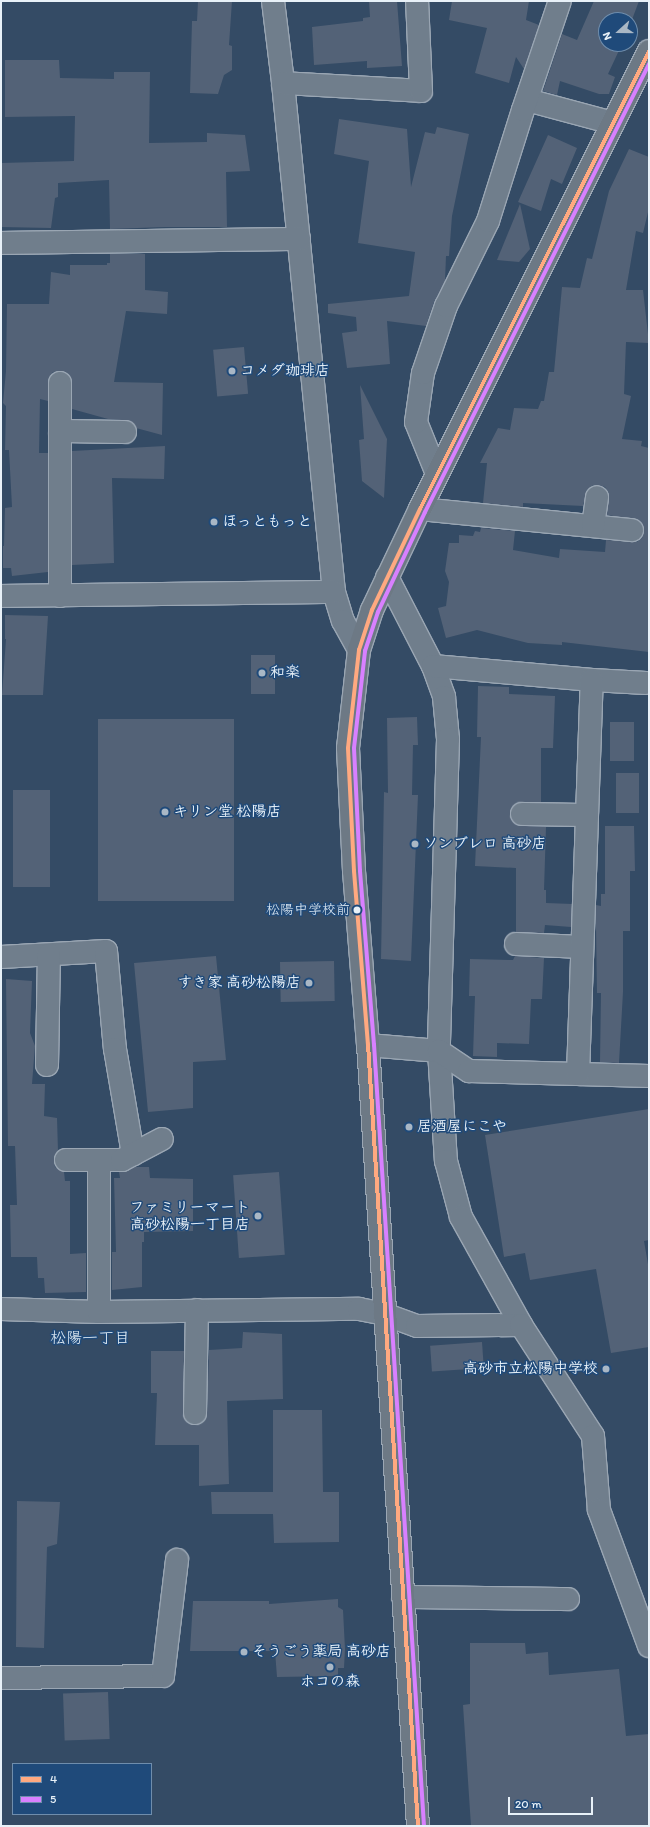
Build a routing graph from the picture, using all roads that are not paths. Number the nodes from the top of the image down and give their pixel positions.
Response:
1 (273, 1) edge
2 (417, 1) edge
3 (560, 1) edge
4 (649, 51) edge
5 (283, 83) junction
6 (527, 100) junction
7 (613, 123) junction
8 (298, 239) junction
9 (1, 243) edge
10 (60, 383) dead end
11 (60, 431) junction
12 (125, 432) dead end
13 (438, 474) junction
14 (597, 497) dead end
15 (420, 509) junction
16 (594, 526) junction
17 (632, 530) dead end
18 (388, 577) junction
19 (334, 592) junction
20 (1, 596) edge
21 (60, 596) junction
22 (358, 650) junction
23 (433, 666) junction
24 (592, 680) junction
25 (646, 683) dead end
26 (522, 814) dead end
27 (587, 815) junction
28 (516, 944) dead end
29 (582, 947) junction
30 (49, 955) junction
31 (1, 957) edge
32 (368, 1045) junction
33 (439, 1051) junction
34 (47, 1065) dead end
35 (578, 1074) junction
36 (649, 1076) edge
37 (162, 1140) dead end
38 (133, 1154) junction
39 (66, 1160) dead end
40 (99, 1160) junction
41 (1, 1309) edge
42 (197, 1310) junction
43 (99, 1312) junction
44 (384, 1314) junction
45 (521, 1325) junction
46 (195, 1413) dead end
47 (177, 1560) dead end
48 (402, 1598) junction
49 (568, 1598) dead end
50 (649, 1646) edge
51 (1, 1678) edge
52 (418, 1826) edge

1 - 5 street
2 - 5 street
3 - 6 street
4 - 7 main road
5 - 8 street
6 - 7 street
6 - 13 street
7 - 13 main road
8 - 9 street
8 - 19 street
10 - 11 street
11 - 12 street
11 - 21 street
13 - 15 main road
14 - 16 street
15 - 16 street
15 - 18 main road
16 - 17 street
18 - 22 main road
18 - 23 street
19 - 21 street
19 - 22 street
20 - 21 street
22 - 32 main road
23 - 24 street
23 - 33 street
24 - 25 street
24 - 27 street
26 - 27 street
27 - 29 street
28 - 29 street
29 - 35 street
30 - 31 street
30 - 34 street
30 - 38 street
32 - 33 street
32 - 44 main road
33 - 35 street
33 - 45 street
35 - 36 street
37 - 38 street
38 - 40 street
39 - 40 street
40 - 43 street
41 - 43 street
42 - 43 street
42 - 44 street
42 - 46 street
44 - 45 street
44 - 48 main road
45 - 50 street
47 - 51 street
48 - 49 street
48 - 52 main road

